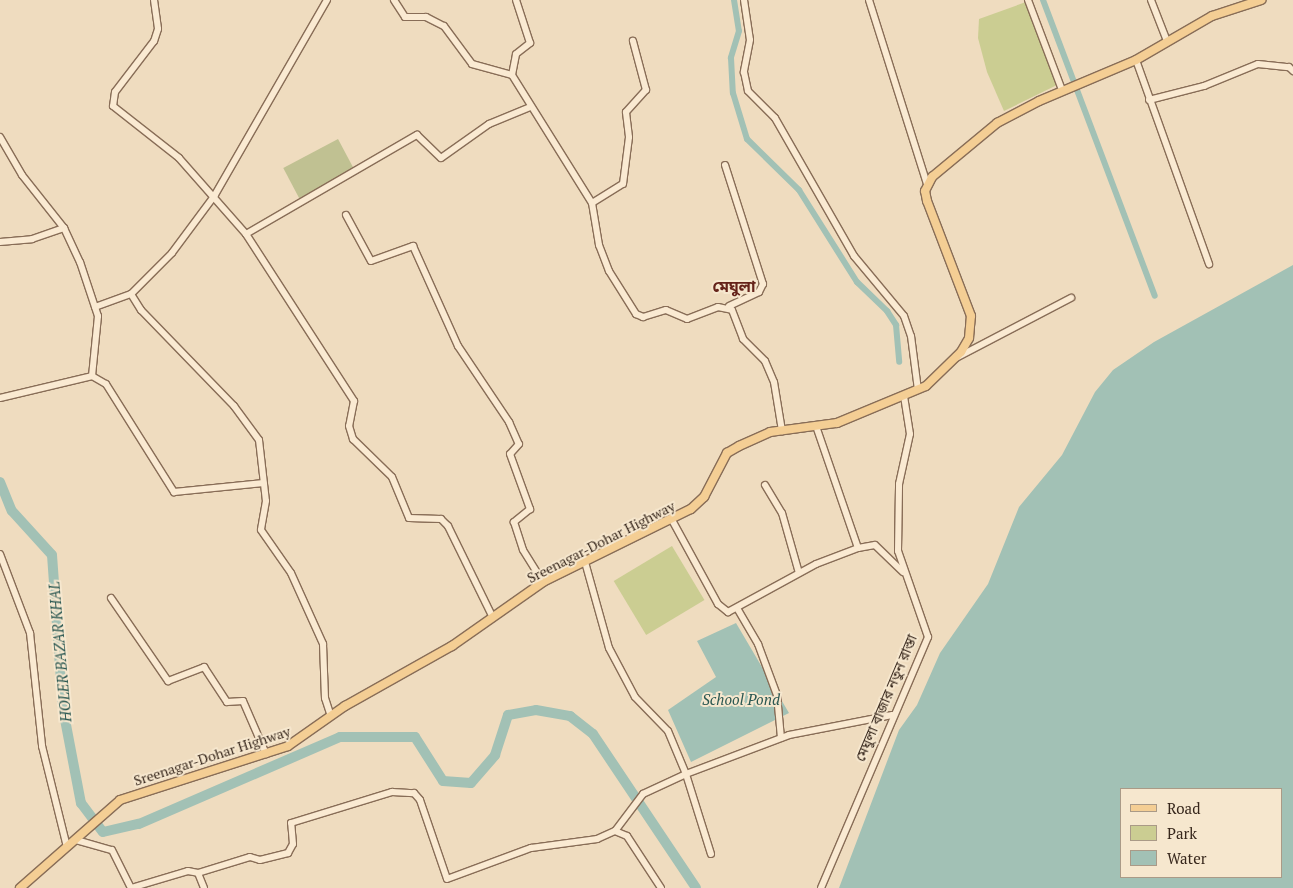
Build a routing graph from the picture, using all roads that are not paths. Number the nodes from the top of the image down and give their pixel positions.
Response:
1 (154, 0) edge
2 (327, 0) edge
3 (394, 0) edge
4 (516, 0) edge
5 (744, 0) edge
6 (869, 0) edge
7 (1028, 0) edge
8 (1150, 0) edge
9 (1261, 0) edge
10 (1167, 41) junction
11 (633, 42) dead end
12 (1136, 60) junction
13 (1293, 71) edge
14 (512, 75) junction
15 (1064, 89) junction
16 (1150, 100) junction
17 (530, 107) junction
18 (0, 137) edge
19 (725, 165) dead end
20 (927, 184) junction
21 (215, 194) junction
22 (592, 204) junction
23 (346, 215) dead end
24 (64, 228) junction
25 (246, 234) junction
26 (0, 242) edge
27 (1209, 264) dead end
28 (131, 294) junction
29 (1071, 298) dead end
30 (729, 306) junction
31 (95, 307) junction
32 (955, 359) junction
33 (92, 376) junction
34 (918, 390) junction
35 (904, 396) junction
36 (0, 398) edge
37 (817, 429) junction
38 (782, 431) junction
39 (264, 483) junction
40 (765, 485) dead end
41 (672, 520) junction
42 (858, 548) junction
43 (0, 554) edge
44 (585, 562) junction
45 (799, 573) junction
46 (904, 573) junction
47 (543, 582) junction
48 (111, 598) dead end
49 (737, 608) junction
50 (493, 618) junction
51 (892, 715) junction
52 (331, 716) junction
53 (781, 738) junction
54 (266, 754) junction
55 (686, 774) junction
56 (615, 831) junction
57 (79, 838) junction
58 (67, 847) junction
59 (711, 854) dead end
60 (198, 873) junction
61 (20, 888) edge
62 (131, 888) edge
63 (204, 888) edge
64 (662, 888) edge
65 (821, 888) edge

1 - 21 street
2 - 21 street
3 - 14 street
4 - 14 street
5 - 34 street
6 - 20 street
7 - 15 street
8 - 10 street
9 - 10 main road
10 - 12 main road
11 - 22 street
12 - 15 main road
12 - 16 street
13 - 16 street
14 - 17 street
15 - 20 main road
16 - 27 street
17 - 22 street
17 - 25 street
18 - 24 street
19 - 30 street
20 - 32 main road, Sreenagar-Dohar Highway
21 - 25 street
21 - 28 street
22 - 30 street
23 - 47 street
24 - 26 street
24 - 31 street
25 - 50 street
28 - 31 street
28 - 39 street
29 - 32 street
30 - 38 street
31 - 33 street
32 - 34 main road, Sreenagar-Dohar Highway
33 - 36 street
33 - 39 street
34 - 35 main road, Sreenagar-Dohar Highway
35 - 37 main road, Sreenagar-Dohar Highway
35 - 46 street, মেঘুলা বাজার নতুন রাস্তা
37 - 38 main road, Sreenagar-Dohar Highway
37 - 42 street
38 - 41 main road, Sreenagar-Dohar Highway
39 - 52 street
40 - 45 street
41 - 44 main road, Sreenagar-Dohar Highway
41 - 49 street
42 - 45 street
42 - 46 street
43 - 58 street
44 - 47 main road, Sreenagar-Dohar Highway
44 - 55 street
45 - 49 street
46 - 51 street, মেঘুলা বাজার নতুন রাস্তা
47 - 50 main road, Sreenagar-Dohar Highway
48 - 54 street
49 - 53 street
50 - 52 main road, Sreenagar-Dohar Highway
51 - 53 street
51 - 65 street, মেঘুলা বাজার নতুন রাস্তা
52 - 54 main road, Sreenagar-Dohar Highway
53 - 55 street
54 - 57 main road, Sreenagar-Dohar Highway
55 - 56 street
55 - 59 street
56 - 60 street
56 - 64 street
57 - 58 main road
57 - 62 street
58 - 61 main road
60 - 62 street
60 - 63 street

